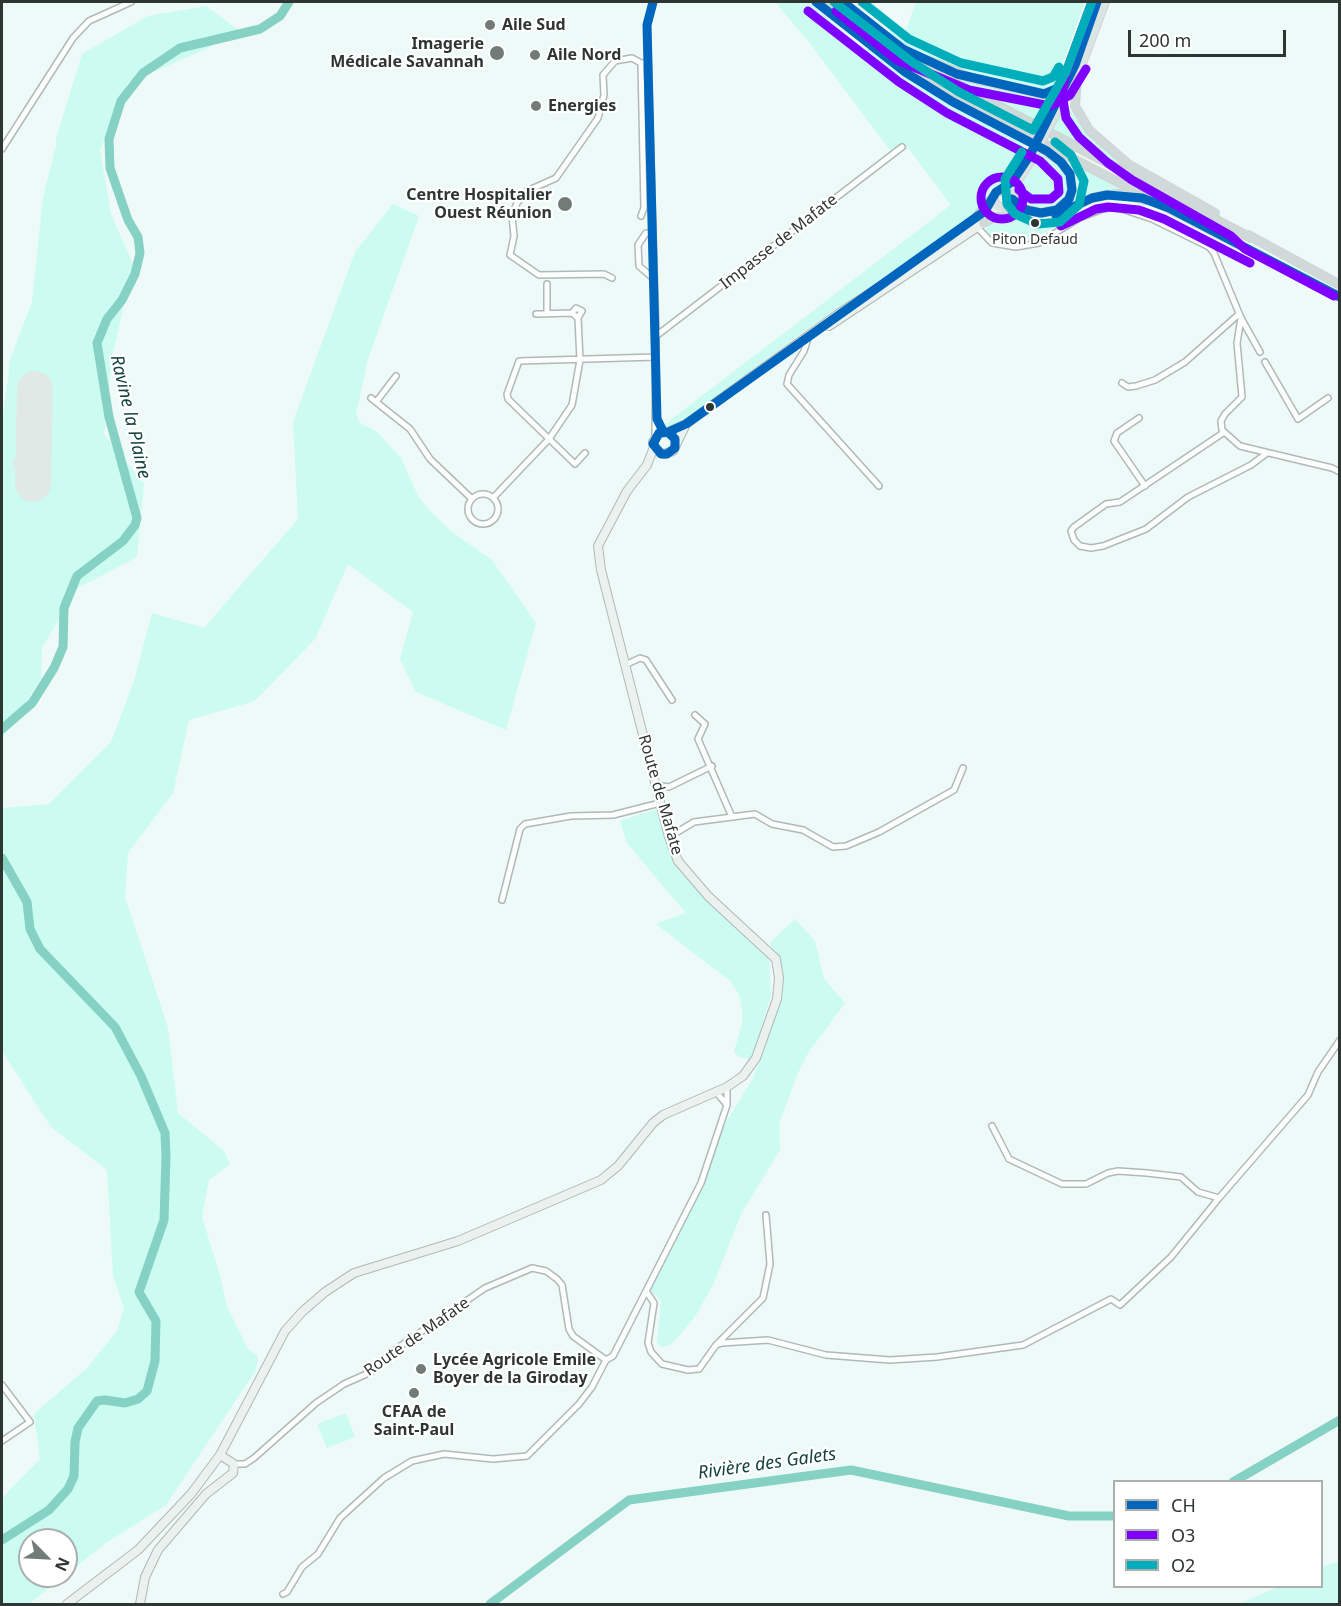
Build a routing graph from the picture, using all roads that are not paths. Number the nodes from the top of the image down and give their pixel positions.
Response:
1 (131, 2) edge
2 (653, 2) edge
3 (816, 2) edge
4 (824, 2) edge
5 (843, 2) edge
6 (1097, 2) edge
7 (1105, 2) edge
8 (903, 50) junction
9 (644, 63) junction
10 (1075, 64) junction
11 (1077, 76) junction
12 (1048, 94) junction
13 (646, 102) junction
14 (1055, 111) junction
15 (902, 147) dead end
16 (2, 149) edge
17 (1032, 156) junction
18 (1017, 182) junction
19 (999, 190) junction
20 (1011, 197) junction
21 (993, 198) junction
22 (1004, 208) junction
23 (1169, 208) junction
24 (1028, 213) junction
25 (641, 216) dead end
26 (978, 223) junction
27 (653, 233) junction
28 (1251, 237) junction
29 (612, 278) dead end
30 (654, 279) junction
31 (547, 284) dead end
32 (1340, 285) edge
33 (1340, 297) edge
34 (536, 314) dead end
35 (547, 314) junction
36 (1240, 316) junction
37 (656, 336) junction
38 (810, 337) junction
39 (1260, 352) dead end
40 (656, 357) junction
41 (580, 360) junction
42 (1265, 363) dead end
43 (396, 376) dead end
44 (1122, 383) dead end
45 (1328, 398) dead end
46 (1139, 418) dead end
47 (657, 419) junction
48 (686, 424) junction
49 (666, 432) junction
50 (1223, 433) junction
51 (655, 436) junction
52 (549, 439) junction
53 (676, 442) junction
54 (654, 447) junction
55 (585, 453) dead end
56 (1267, 453) junction
57 (664, 454) junction
58 (647, 465) junction
59 (1340, 472) edge
60 (879, 486) dead end
61 (1145, 486) junction
62 (493, 498) junction
63 (472, 499) junction
64 (625, 665) junction
65 (672, 700) dead end
66 (695, 715) dead end
67 (711, 766) junction
68 (963, 768) dead end
69 (656, 785) junction
70 (660, 803) junction
71 (732, 817) junction
72 (669, 837) junction
73 (502, 900) dead end
74 (1340, 1040) edge
75 (727, 1087) junction
76 (716, 1092) junction
77 (727, 1105) junction
78 (992, 1125) dead end
79 (1219, 1198) junction
80 (766, 1215) dead end
81 (646, 1291) junction
82 (716, 1345) junction
83 (606, 1360) junction
84 (2, 1385) edge
85 (8, 1394) junction
86 (2, 1400) edge
87 (2, 1441) edge
88 (220, 1455) junction
89 (234, 1464) junction
90 (283, 1594) dead end
91 (67, 1605) edge
92 (140, 1605) edge

1 - 16 street
2 - 9 street
3 - 24 highway
4 - 23 highway
5 - 8 highway
6 - 10 main road
7 - 11 main road
8 - 12 highway
8 - 28 highway
9 - 13 street
9 - 29 street
10 - 12 highway
10 - 14 main road
11 - 14 main road
11 - 28 highway
12 - 14 main road
13 - 25 street
13 - 27 street
14 - 17 main road, bridge
15 - 37 street, Impasse de Mafate
17 - 18 main road
17 - 19 main road
18 - 20 main road
18 - 24 highway
19 - 20 main road
19 - 21 main road
20 - 22 main road
20 - 24 highway
21 - 22 main road
21 - 26 main road
22 - 24 highway
22 - 26 main road
23 - 24 highway
23 - 33 highway
24 - 26 highway
26 - 36 street
26 - 38 main road
27 - 30 street
27 - 30 street
28 - 32 highway
30 - 37 street
31 - 35 street
34 - 35 street
35 - 41 street
36 - 39 street
36 - 44 street
36 - 50 street
37 - 40 street
38 - 48 main road
38 - 60 street
40 - 41 street
40 - 47 street
41 - 52 street
41 - 52 street
42 - 45 street
43 - 63 street
46 - 61 street
47 - 49 street
47 - 51 street
48 - 49 main road
48 - 53 main road
49 - 51 main road
49 - 53 main road
50 - 56 street
50 - 61 street
51 - 54 main road
52 - 55 street
52 - 62 street
53 - 57 main road
54 - 57 main road
54 - 58 main road, Route de Mafate
56 - 59 street
56 - 61 street
57 - 58 main road, Route de Mafate
58 - 64 main road, Route de Mafate
62 - 63 street
62 - 63 street
64 - 65 street
64 - 69 main road, Route de Mafate
66 - 67 street
67 - 69 street
67 - 71 street
68 - 71 street
69 - 70 main road, Route de Mafate
70 - 72 main road, Route de Mafate
70 - 73 street
71 - 72 street
72 - 75 main road, Route de Mafate
74 - 79 street
75 - 76 main road, Route de Mafate
75 - 77 street
76 - 77 street
76 - 88 main road, Route de Mafate
77 - 81 street
78 - 79 street
79 - 82 street
80 - 82 street
81 - 82 street
81 - 83 street
83 - 89 street, Route de Mafate
83 - 90 street
84 - 85 street
85 - 86 street
85 - 87 street
88 - 89 main road
88 - 91 main road, Route de Mafate
89 - 92 main road, Route de Mafate

